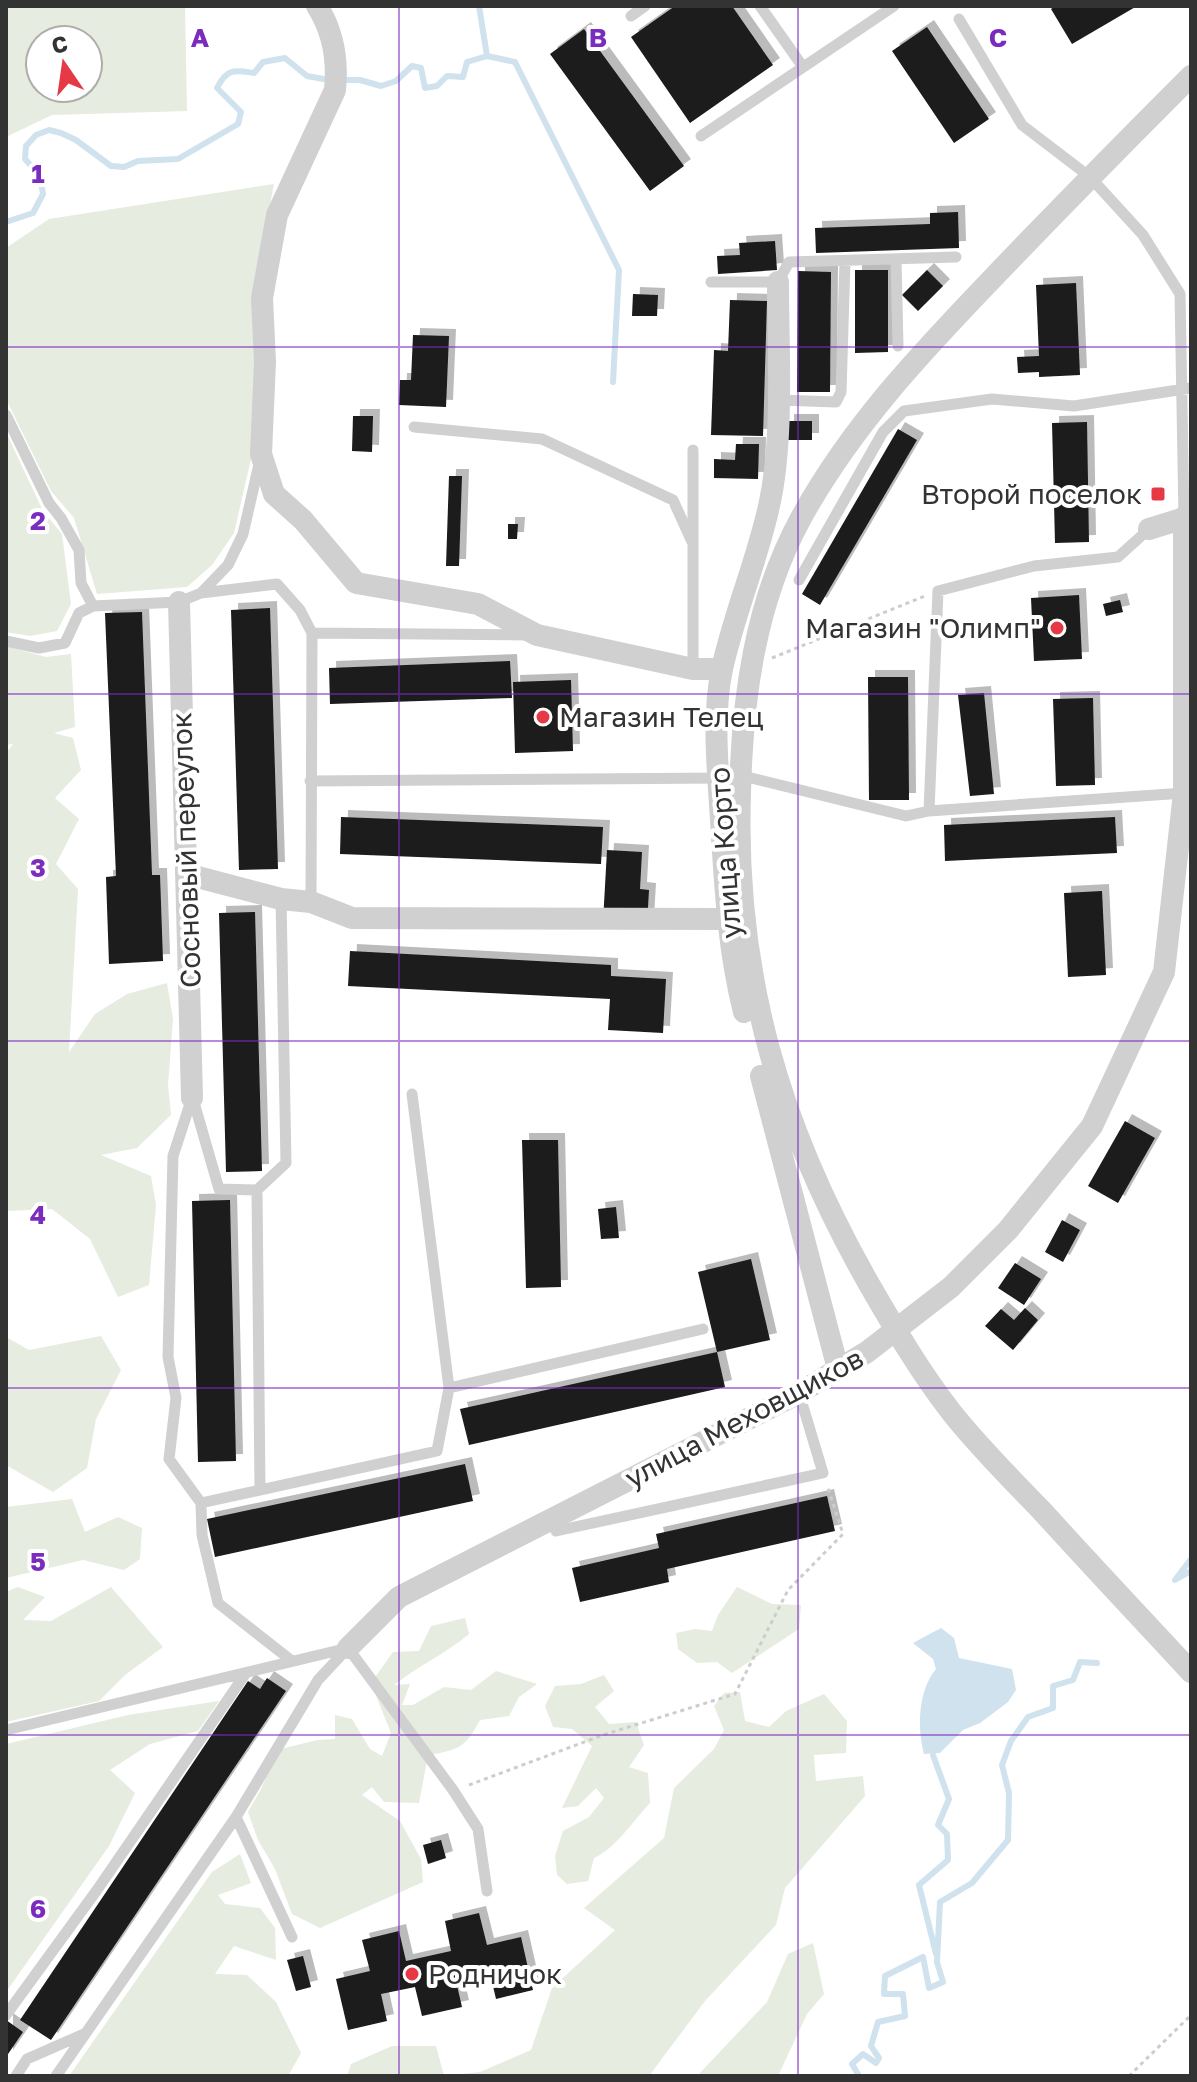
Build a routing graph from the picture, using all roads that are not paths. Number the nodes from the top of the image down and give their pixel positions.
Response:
1 (317, 6) edge
2 (645, 6) edge
3 (760, 6) edge
4 (894, 6) edge
5 (631, 16) dead end
6 (959, 19) dead end
7 (803, 67) junction
8 (1191, 76) edge
9 (701, 136) dead end
10 (1090, 177) junction
11 (956, 257) dead end
12 (896, 259) junction
13 (845, 261) junction
14 (711, 282) dead end
15 (778, 282) junction
16 (898, 346) dead end
17 (1186, 388) edge
18 (778, 400) junction
19 (6, 415) edge
20 (414, 427) dead end
21 (693, 450) dead end
22 (261, 454) junction
23 (1188, 516) edge
24 (1149, 529) joint
25 (693, 544) junction
26 (799, 580) dead end
27 (201, 593) junction
28 (179, 602) junction
29 (93, 606) junction
30 (312, 633) junction
31 (537, 635) junction
32 (6, 641) edge
33 (693, 669) junction
34 (722, 669) junction
35 (729, 776) junction
36 (310, 781) junction
37 (1184, 793) junction
38 (929, 811) junction
39 (186, 874) junction
40 (281, 899) junction
41 (311, 902) junction
42 (728, 919) junction
43 (412, 1094) dead end
44 (192, 1098) junction
45 (257, 1190) junction
46 (703, 1329) dead end
47 (896, 1332) junction
48 (838, 1369) junction
49 (449, 1388) junction
50 (799, 1393) junction
51 (260, 1489) junction
52 (201, 1503) junction
53 (556, 1531) dead end
54 (348, 1648) junction
55 (292, 1661) junction
56 (1191, 1672) edge
57 (246, 1673) junction
58 (6, 1730) edge
59 (236, 1817) junction
60 (487, 1891) dead end
61 (292, 1937) dead end
62 (6, 2015) edge
63 (85, 2034) junction
64 (16, 2076) edge
65 (56, 2076) edge

1 - 22 street
2 - 5 lane
3 - 7 lane
4 - 7 lane
6 - 10 lane
7 - 9 lane
8 - 10 street
10 - 17 lane
10 - 35 street
11 - 12 lane
12 - 13 lane
12 - 16 lane
13 - 15 lane
13 - 18 lane
14 - 15 lane
15 - 18 street, улица Корто
17 - 23 lane
17 - 26 lane
18 - 34 street, улица Корто
19 - 29 lane
20 - 25 lane
21 - 25 lane
22 - 27 lane
22 - 31 street
23 - 24 street
23 - 37 street, улица Меховщиков
24 - 38 lane
25 - 33 lane
27 - 28 lane
27 - 30 lane
28 - 29 lane
28 - 39 street, Сосновый переулок
29 - 32 lane
30 - 31 lane
30 - 36 lane
31 - 33 street
33 - 34 street
34 - 35 street, улица Корто
35 - 36 lane
35 - 38 lane
35 - 42 street, улица Корто
35 - 47 street
36 - 41 lane
37 - 38 lane
37 - 47 street, улица Меховщиков
39 - 40 street
39 - 44 street, Сосновый переулок
40 - 41 street
40 - 45 lane
41 - 42 street
42 - 48 street, улица Корто
43 - 49 lane
44 - 45 lane
44 - 52 lane
45 - 51 lane
46 - 49 lane
47 - 48 street, улица Меховщиков
47 - 56 street
48 - 50 street, улица Меховщиков
49 - 51 lane
50 - 53 lane
50 - 54 street, улица Меховщиков
51 - 52 lane
52 - 55 lane
54 - 55 lane
54 - 59 lane
54 - 60 lane
55 - 57 lane
57 - 58 lane
57 - 62 lane
59 - 61 lane
59 - 63 lane
63 - 64 lane
63 - 65 lane

